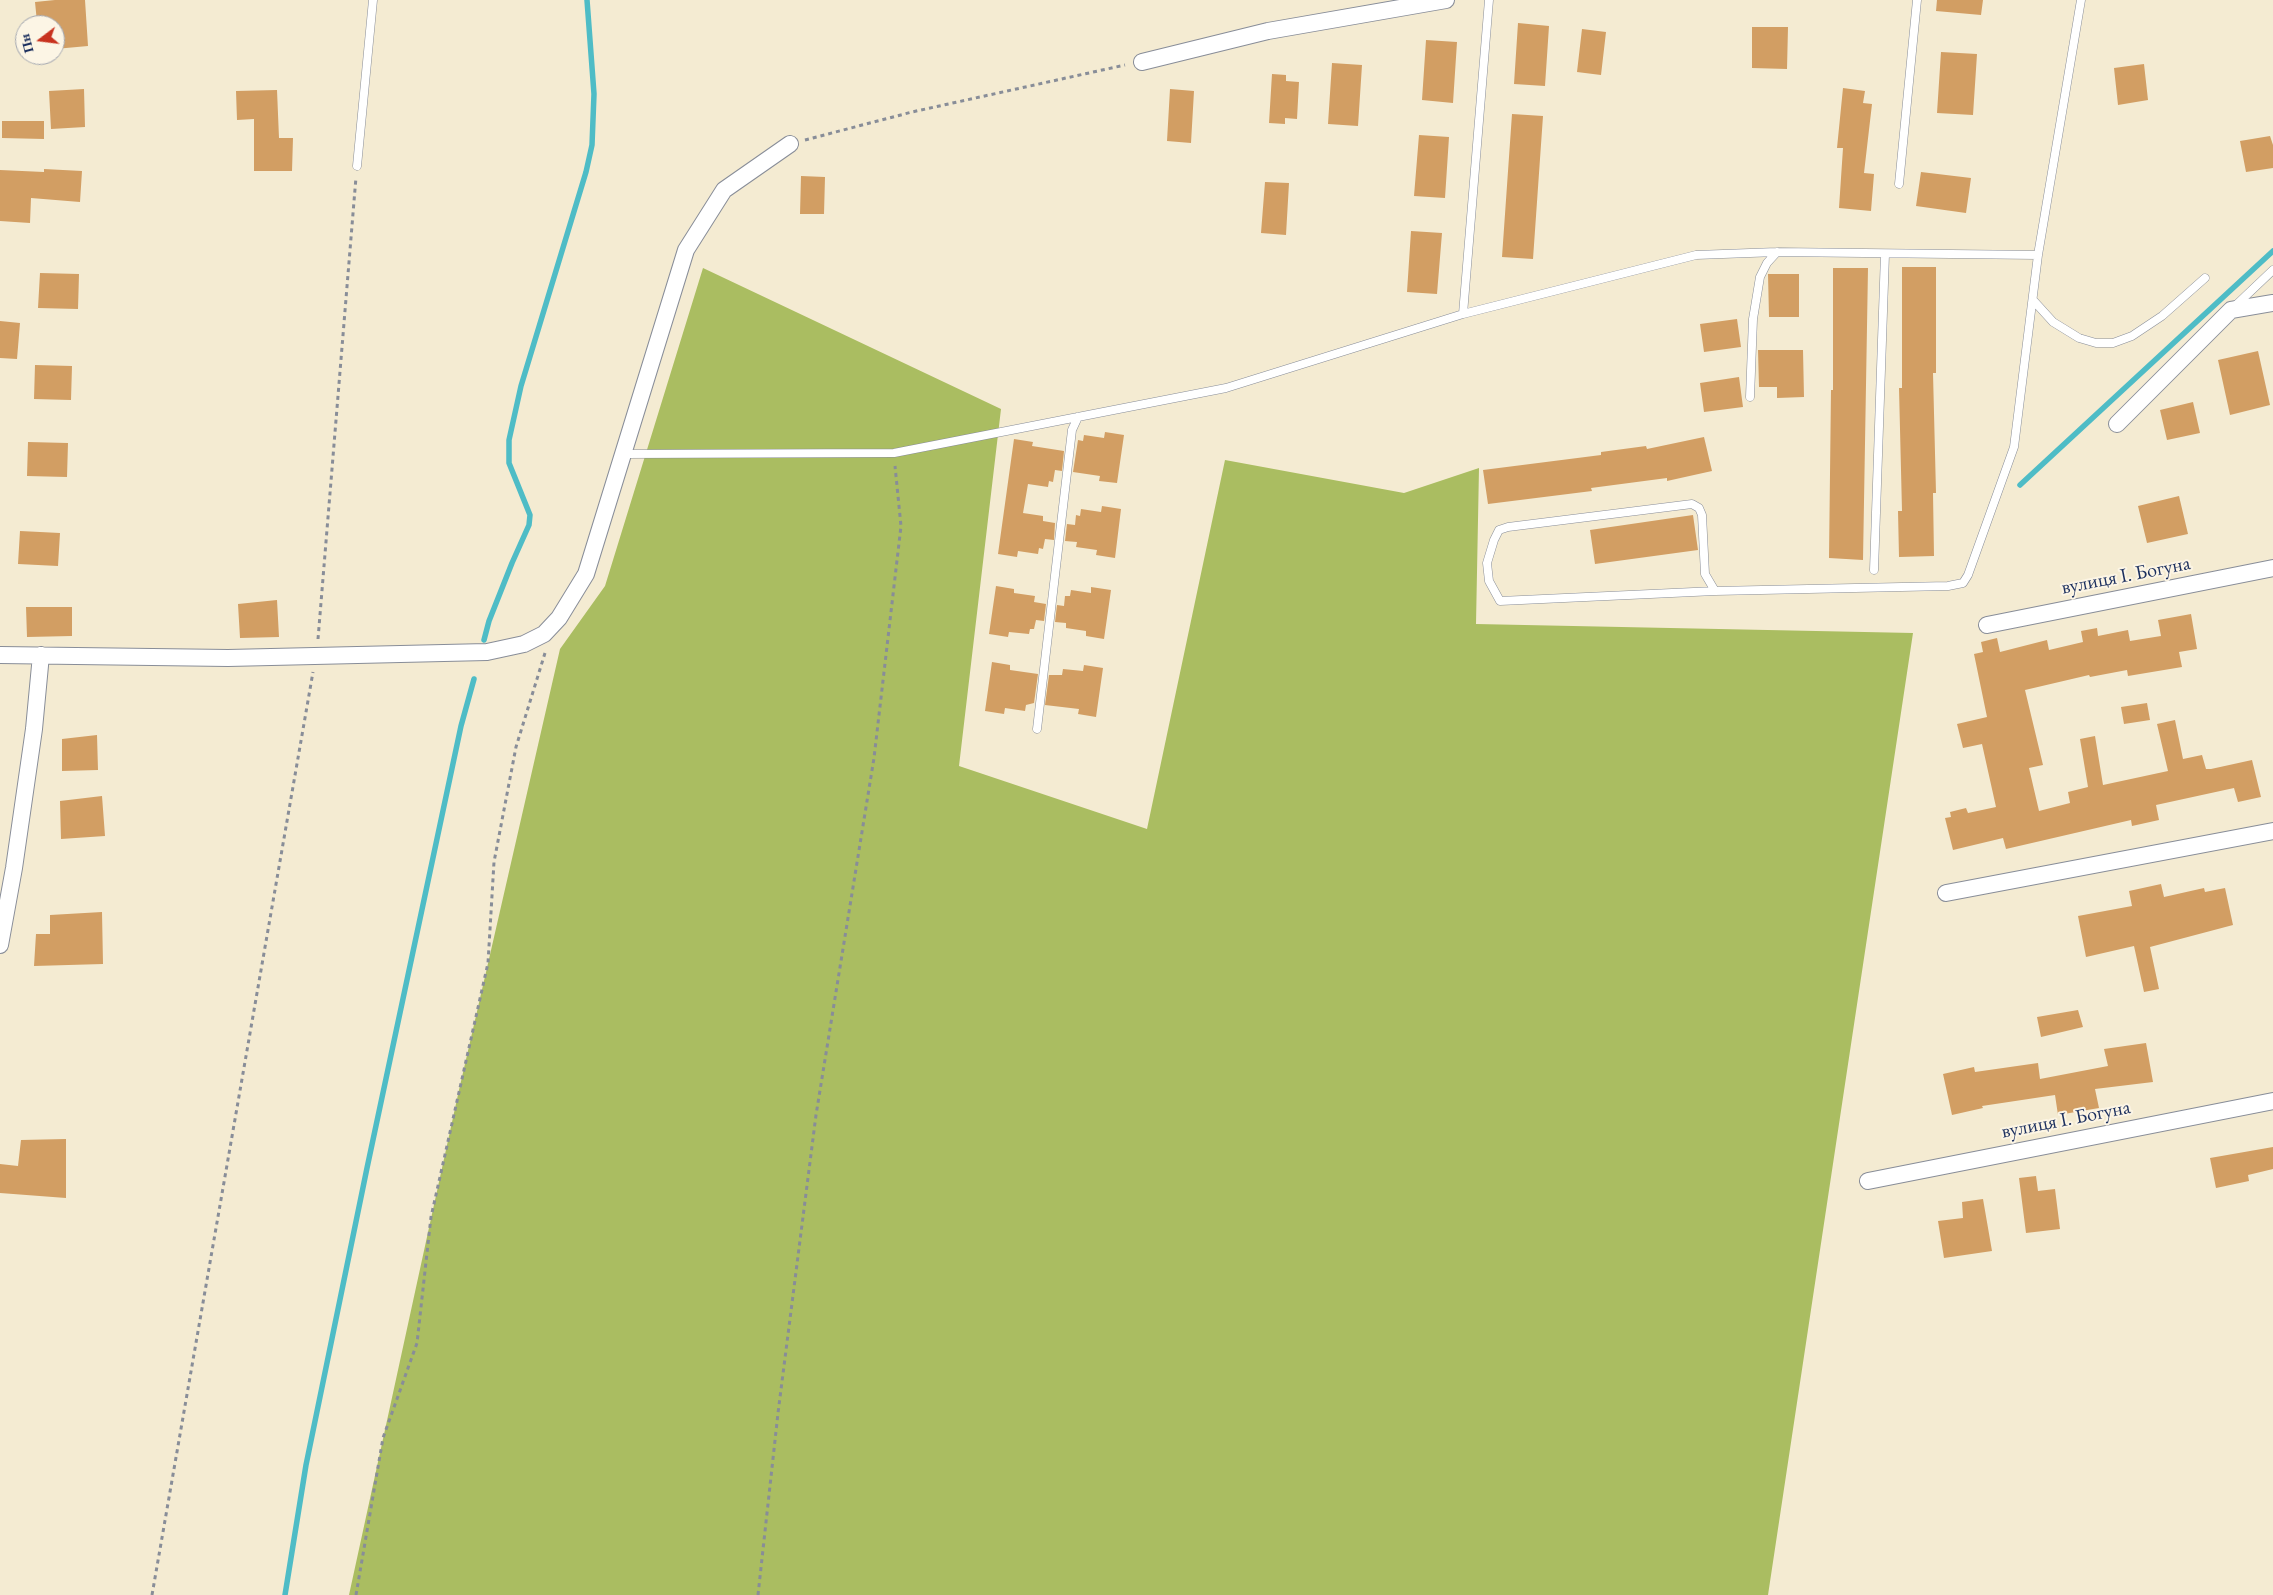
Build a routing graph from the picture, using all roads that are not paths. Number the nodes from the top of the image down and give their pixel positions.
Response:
1 (373, 0) edge
2 (1446, 0) edge
3 (1489, 0) edge
4 (1918, 0) edge
5 (2081, 0) edge
6 (1411, 3) edge
7 (1142, 62) road end
8 (790, 144) road end
9 (357, 166) road end
10 (1899, 184) dead end
11 (1777, 252) junction
12 (1886, 254) junction
13 (2038, 255) junction
14 (2273, 270) edge
15 (2205, 278) dead end
16 (2033, 300) junction
17 (2273, 303) edge
18 (2231, 310) junction
19 (1463, 314) junction
20 (1750, 397) dead end
21 (1078, 417) junction
22 (2117, 424) dead end
23 (624, 454) junction
24 (2273, 568) edge
25 (1874, 570) dead end
26 (1715, 591) junction
27 (1987, 625) dead end
28 (0, 655) edge
29 (41, 655) junction
30 (1037, 729) dead end
31 (2273, 831) edge
32 (1946, 893) dead end
33 (0, 945) edge
34 (2273, 1102) edge
35 (1868, 1181) dead end

1 - 9 lane
2 - 6 street
3 - 19 lane
4 - 10 lane
5 - 13 lane
6 - 7 street
8 - 23 street
11 - 12 lane
11 - 19 lane
11 - 20 lane
12 - 13 lane
12 - 25 lane
13 - 16 lane
14 - 18 lane
15 - 16 lane
16 - 26 lane
17 - 18 street
18 - 22 street
19 - 21 lane
21 - 23 lane
21 - 30 lane
23 - 29 street
24 - 27 street, вулиця І. Богуна
26 - 26 lane
28 - 29 street
29 - 33 street
31 - 32 street
34 - 35 street, вулиця І. Богуна

